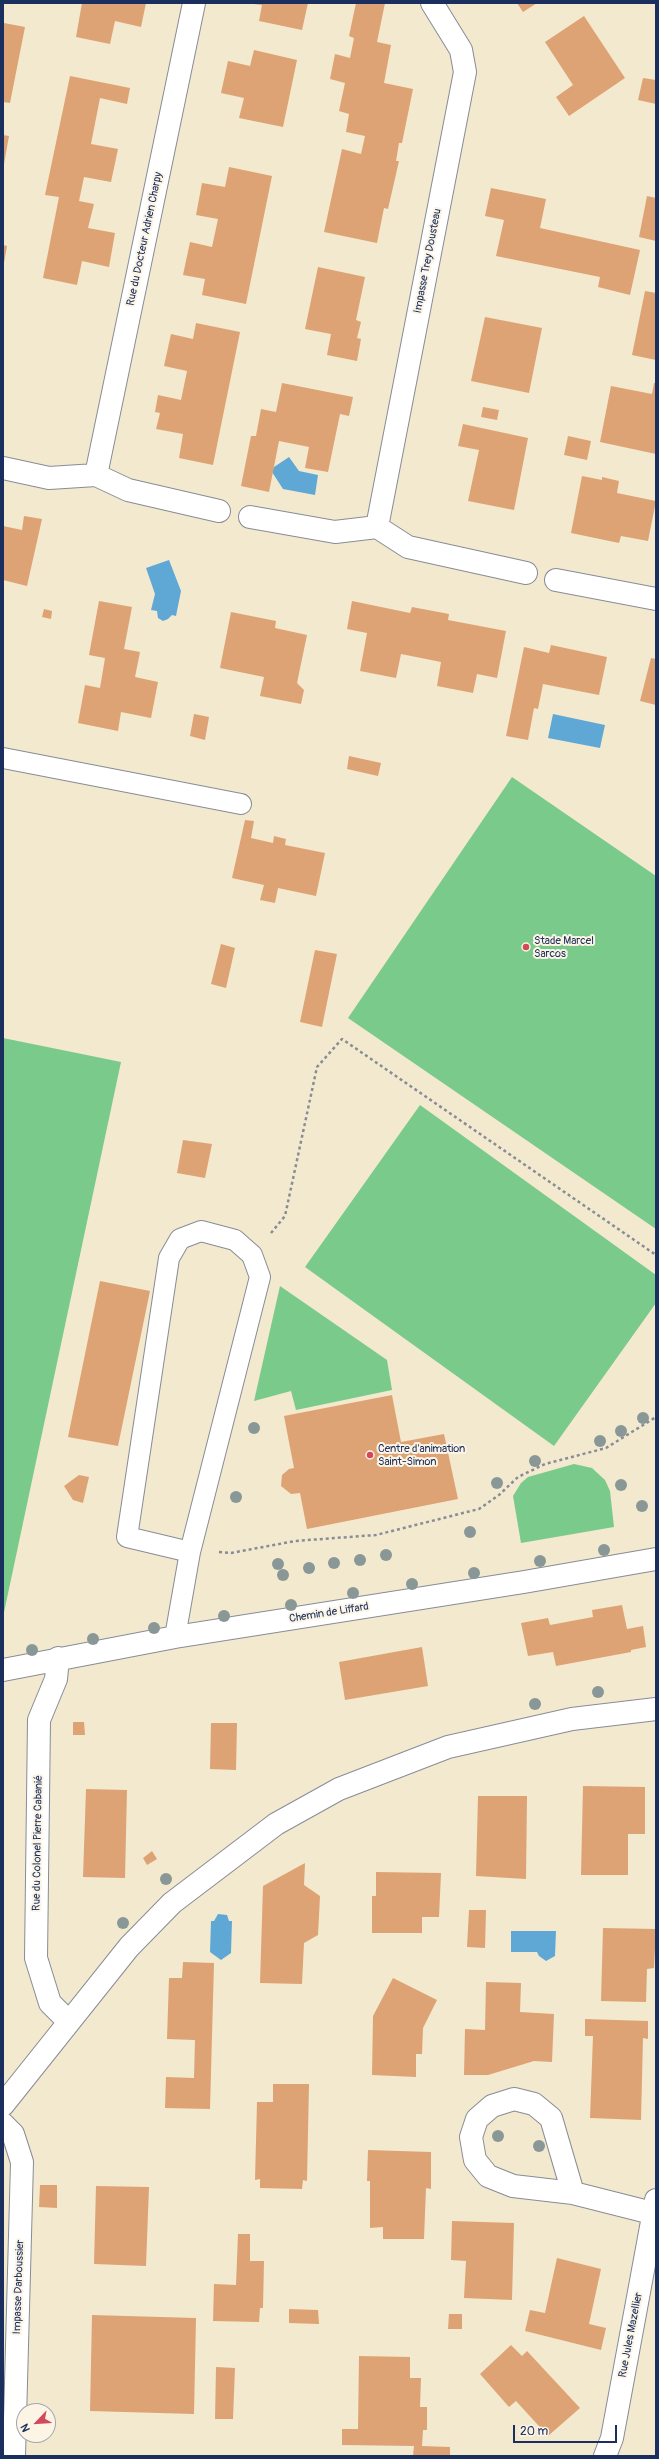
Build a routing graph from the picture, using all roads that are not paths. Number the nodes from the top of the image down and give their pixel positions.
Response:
1 (194, 3) edge
2 (432, 3) edge
3 (3, 468) edge
4 (96, 475) junction
5 (219, 511) dead end
6 (250, 517) dead end
7 (377, 527) junction
8 (526, 573) dead end
9 (556, 580) dead end
10 (656, 599) edge
11 (3, 758) edge
12 (242, 804) dead end
13 (190, 1552) junction
14 (656, 1559) edge
15 (175, 1637) junction
16 (58, 1658) junction
17 (3, 1670) edge
18 (656, 1709) edge
19 (69, 2022) junction
20 (3, 2105) edge
21 (3, 2124) edge
22 (573, 2193) junction
23 (654, 2206) edge
24 (14, 2456) edge
25 (605, 2456) edge

1 - 4 street, Rue du Docteur Adrien Charpy
2 - 7 street, Impasse Trey Dousteau
3 - 4 street
4 - 5 street
6 - 7 street
7 - 8 street
9 - 10 street
11 - 12 lane
13 - 13 lane
13 - 15 lane
14 - 15 street, Chemin de Liffard
15 - 16 street, Chemin de Liffard
16 - 17 street, Chemin de Liffard
16 - 19 street, Rue du Colonel Pierre Cabanié
18 - 19 street
19 - 20 street
21 - 24 street, Impasse Darboussier
22 - 22 street, Rue Jules Mazellier
22 - 23 street, Rue Jules Mazellier
23 - 25 street, Rue Jules Mazellier

